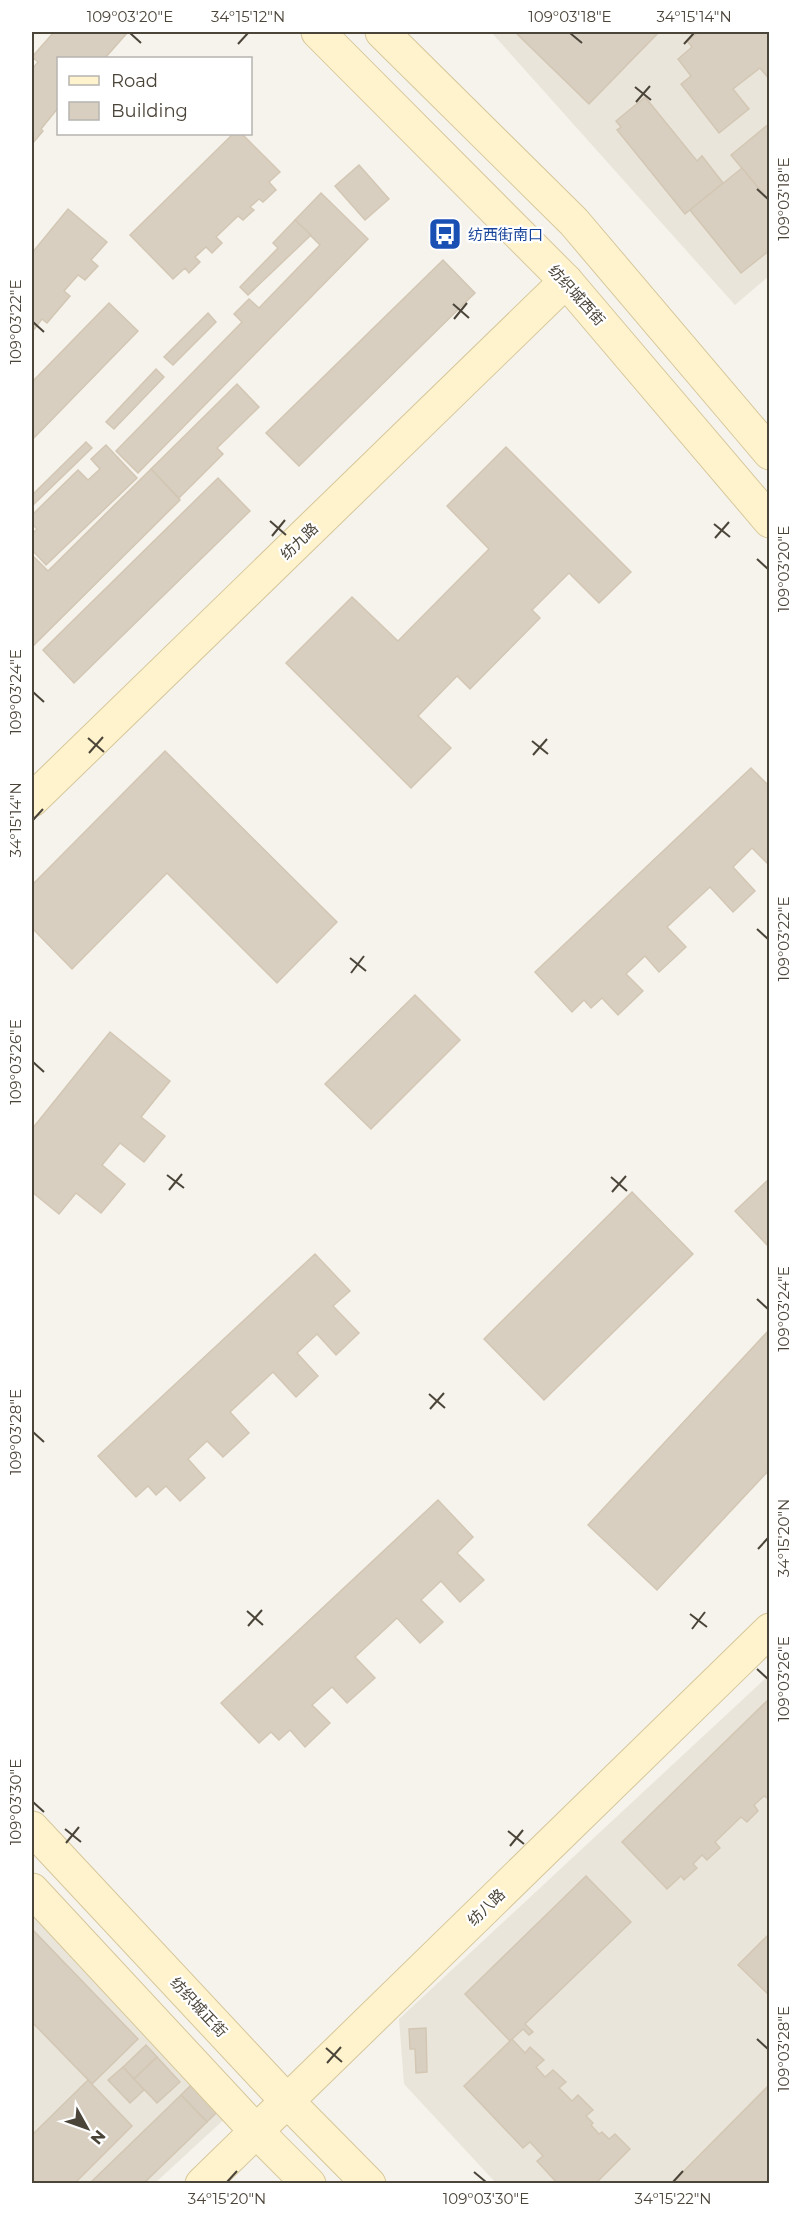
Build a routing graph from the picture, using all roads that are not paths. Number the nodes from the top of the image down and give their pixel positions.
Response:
1 (318, 32) edge
2 (382, 32) edge
3 (566, 281) junction
4 (770, 453) edge
5 (770, 521) edge
6 (32, 800) edge
7 (770, 1630) edge
8 (32, 1828) edge
9 (32, 1890) edge
10 (287, 2101) junction
11 (256, 2131) junction
12 (202, 2184) edge
13 (309, 2184) edge
14 (369, 2184) edge

1 - 3 street, 纺织城西街
2 - 4 street
3 - 5 street, 纺织城西街
3 - 6 street, 纺九路
7 - 10 street, 纺八路
8 - 10 street, 纺织城正街
9 - 11 street
10 - 11 street, 纺八路
10 - 14 street, 纺织城正街
11 - 12 street, 纺八路
11 - 13 street

